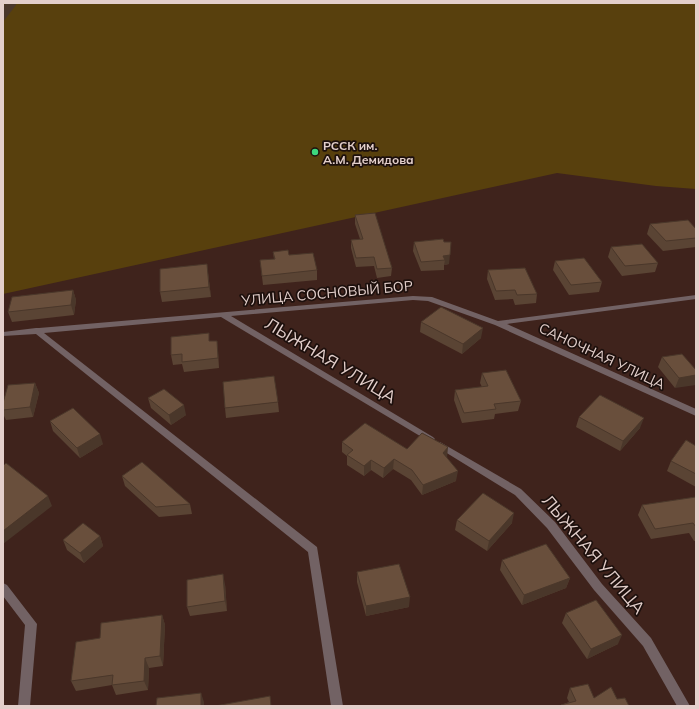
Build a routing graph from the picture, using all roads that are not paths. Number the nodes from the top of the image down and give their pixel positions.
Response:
1 (696, 297) edge
2 (223, 315) junction
3 (498, 323) junction
4 (36, 330) junction
5 (3, 334) edge
6 (696, 414) edge
7 (3, 588) edge
8 (24, 706) edge
9 (337, 706) edge
10 (684, 706) edge

1 - 3 street, УЛИЦА СОСНОВЫЙ БОР
2 - 3 street, УЛИЦА СОСНОВЫЙ БОР
2 - 4 street, УЛИЦА СОСНОВЫЙ БОР
2 - 10 street, ЛЫЖНАЯ УЛИЦА
3 - 6 street, САНОЧНАЯ УЛИЦА
4 - 5 street, УЛИЦА СОСНОВЫЙ БОР
4 - 9 street
7 - 8 street

